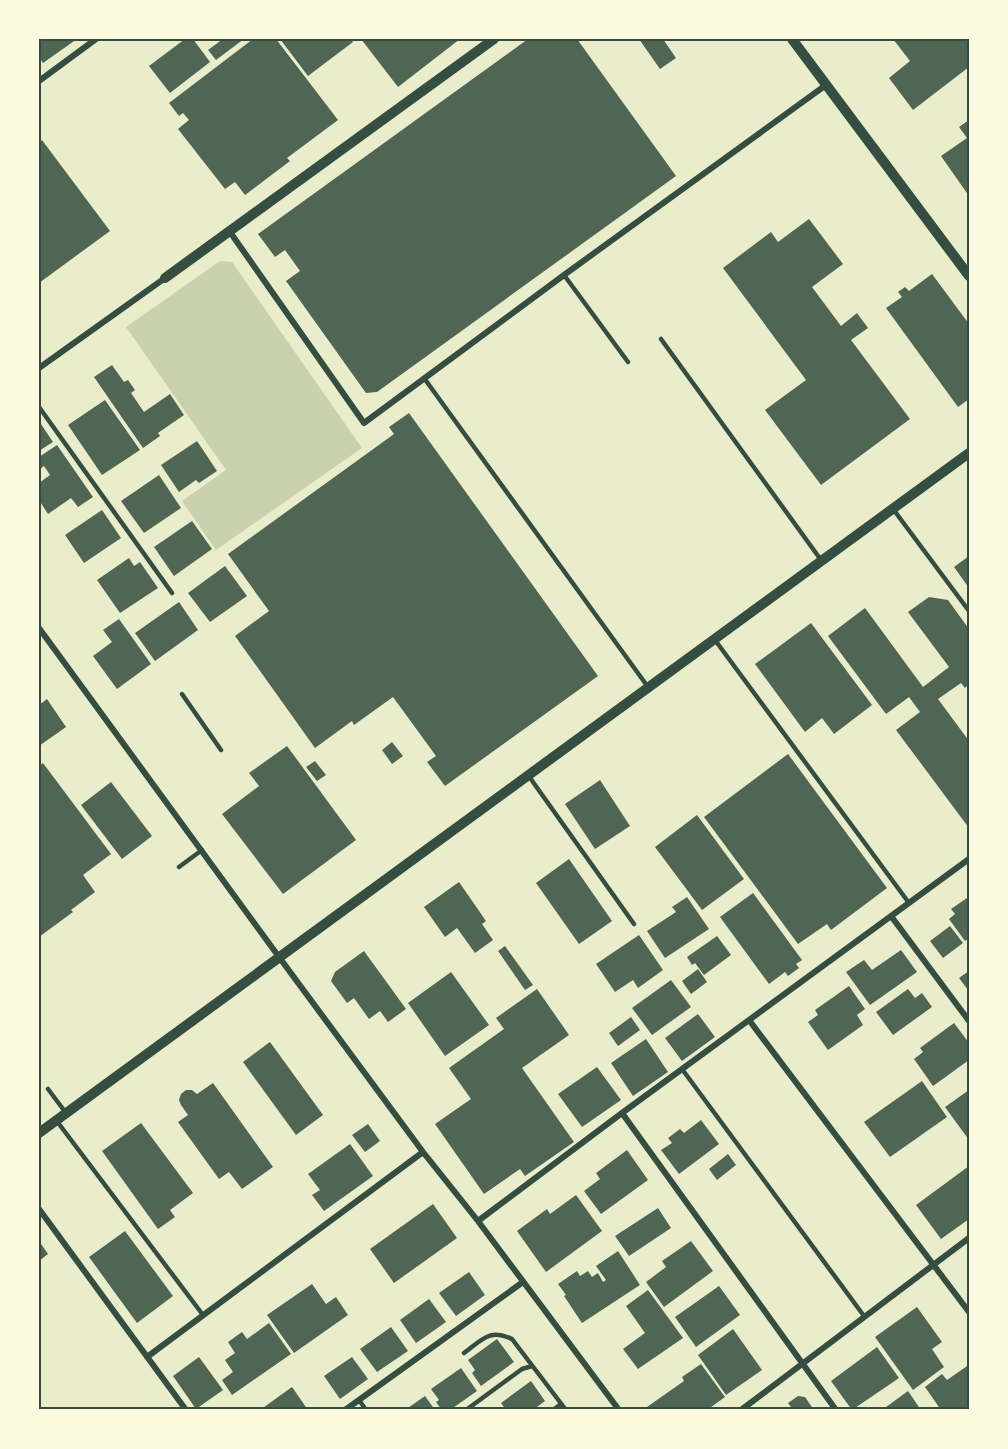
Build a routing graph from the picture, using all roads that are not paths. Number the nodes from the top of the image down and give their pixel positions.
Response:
1 (96, 39) edge
2 (494, 39) edge
3 (792, 39) edge
4 (39, 81) edge
5 (826, 84) junction
6 (230, 232) junction
7 (564, 275) junction
8 (969, 276) edge
9 (165, 278) joint
10 (661, 339) dead end
11 (628, 362) dead end
12 (39, 368) edge
13 (424, 378) junction
14 (39, 407) edge
15 (969, 453) edge
16 (893, 509) junction
17 (822, 561) junction
18 (172, 593) dead end
19 (969, 610) edge
20 (39, 628) edge
21 (714, 639) junction
22 (648, 687) junction
23 (182, 694) dead end
24 (221, 750) dead end
25 (528, 775) junction
26 (202, 850) junction
27 (969, 859) edge
28 (179, 867) dead end
29 (909, 903) junction
30 (891, 916) junction
31 (634, 924) dead end
32 (279, 957) junction
33 (749, 1020) junction
34 (969, 1020) edge
35 (682, 1069) junction
36 (48, 1089) dead end
37 (66, 1113) junction
38 (622, 1113) junction
39 (56, 1120) junction
40 (39, 1133) edge
41 (423, 1152) junction
42 (39, 1209) edge
43 (478, 1221) junction
44 (969, 1238) edge
45 (934, 1264) junction
46 (523, 1282) junction
47 (969, 1312) edge
48 (203, 1315) junction
49 (864, 1316) junction
50 (464, 1353) dead end
51 (147, 1357) junction
52 (802, 1363) junction
53 (532, 1366) junction
54 (359, 1400) junction
55 (561, 1404) junction
56 (186, 1410) edge
57 (345, 1410) edge
58 (366, 1410) edge
59 (466, 1410) edge
60 (554, 1410) edge
61 (566, 1410) edge
62 (619, 1410) edge
63 (741, 1410) edge
64 (836, 1410) edge

1 - 4 street
2 - 6 street
3 - 5 street
5 - 7 street
5 - 8 street
6 - 9 street
6 - 13 street
7 - 11 lane
7 - 13 street
9 - 12 street
10 - 17 lane
13 - 22 lane
14 - 18 lane
15 - 16 street
16 - 17 street
16 - 19 lane
17 - 21 street
20 - 26 street
21 - 22 street
21 - 29 lane
22 - 25 street
23 - 24 lane
25 - 31 lane
25 - 32 street
26 - 28 lane
26 - 32 street
27 - 29 street
29 - 30 street
30 - 33 street
30 - 34 street
32 - 37 street
32 - 41 street
33 - 35 street
33 - 45 street
35 - 38 street
35 - 49 lane
36 - 37 lane
37 - 39 street
38 - 43 street
38 - 52 street
39 - 40 street
39 - 48 lane
41 - 43 street
41 - 48 street
42 - 51 street
43 - 46 street
44 - 45 street
45 - 47 street
45 - 49 street
46 - 54 street
46 - 62 street
48 - 51 street
49 - 52 street
50 - 53 lane
51 - 56 street
52 - 63 street
52 - 64 street
53 - 55 lane
53 - 59 lane
54 - 57 street
54 - 58 lane
55 - 60 lane
55 - 61 lane

